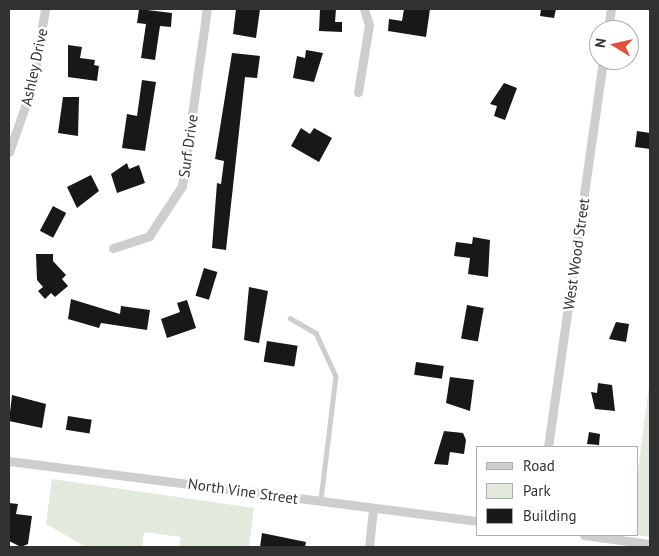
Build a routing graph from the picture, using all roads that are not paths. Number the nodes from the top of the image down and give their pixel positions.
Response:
1 (45, 9) edge
2 (207, 9) edge
3 (364, 9) edge
4 (602, 70) edge
5 (358, 92) dead end
6 (9, 152) edge
7 (114, 248) dead end
8 (290, 318) dead end
9 (548, 446) edge
10 (9, 460) edge
11 (321, 502) junction
12 (373, 509) junction
13 (477, 521) edge
14 (591, 536) edge
15 (650, 544) edge
16 (369, 547) edge

1 - 6 street, Ashley Drive
2 - 7 street, Surf Drive
3 - 5 street
4 - 9 street, West Wood Street
8 - 11 lane
10 - 11 street, North Vine Street
11 - 12 street, North Vine Street
12 - 13 street, North Vine Street
12 - 16 street
14 - 15 street

